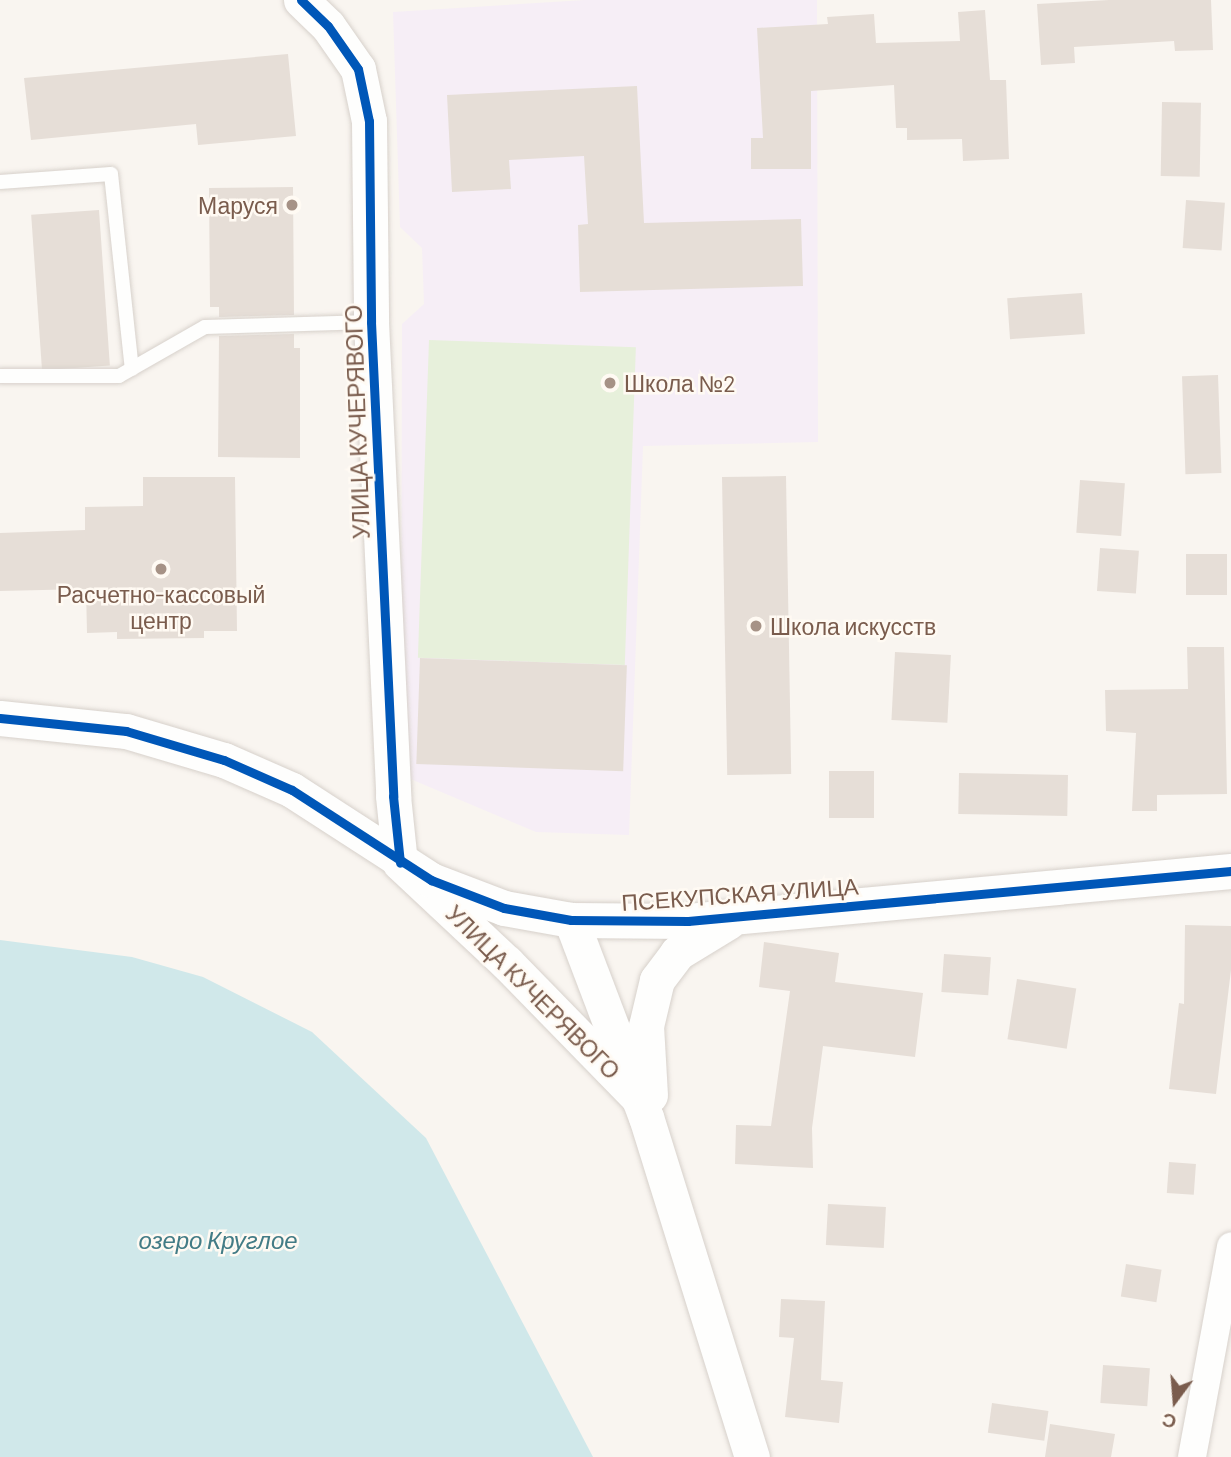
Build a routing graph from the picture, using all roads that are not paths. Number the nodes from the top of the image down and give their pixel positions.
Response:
1 (301, 0) edge
2 (0, 182) edge
3 (371, 322) junction
4 (132, 369) junction
5 (0, 376) edge
6 (0, 718) edge
7 (400, 863) junction
8 (1231, 871) edge
9 (740, 916) junction
10 (572, 920) junction
11 (636, 1095) junction
12 (656, 1147) junction
13 (1231, 1247) edge
14 (752, 1457) edge
15 (1192, 1457) edge

1 - 3 street, УЛИЦА КУЧЕРЯВОГО
2 - 4 lane
3 - 4 lane
3 - 7 street, УЛИЦА КУЧЕРЯВОГО
4 - 5 lane
6 - 7 street, ПСЕКУПСКАЯ УЛИЦА
7 - 10 street, ПСЕКУПСКАЯ УЛИЦА
7 - 11 street, УЛИЦА КУЧЕРЯВОГО
8 - 9 street, ПСЕКУПСКАЯ УЛИЦА
9 - 10 street, ПСЕКУПСКАЯ УЛИЦА
9 - 12 street, УЛИЦА КУЧЕРЯВОГО
10 - 11 street, УЛИЦА КУЧЕРЯВОГО
11 - 12 street, УЛИЦА КУЧЕРЯВОГО
12 - 14 street, УЛИЦА КУЧЕРЯВОГО
13 - 15 street

